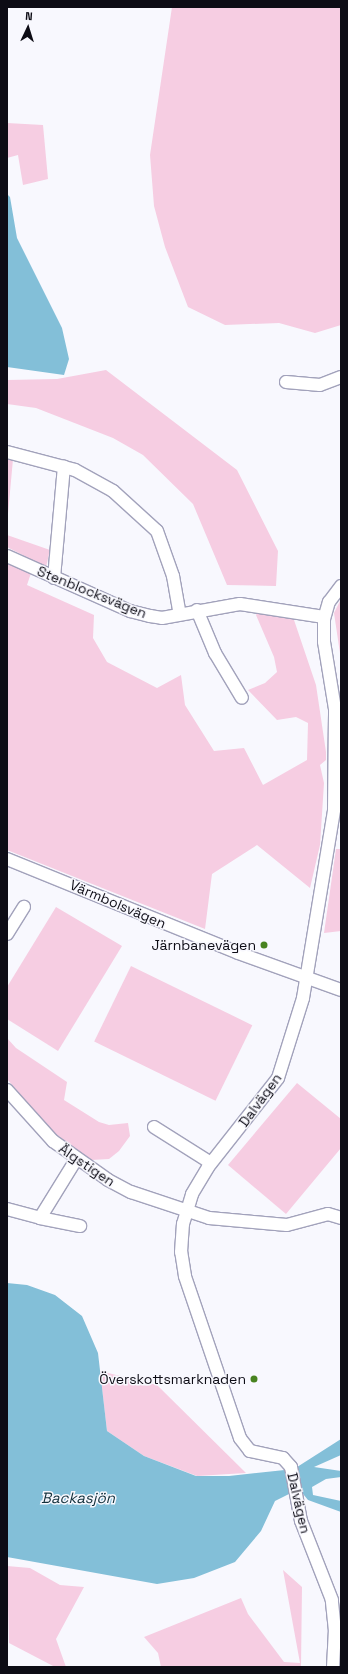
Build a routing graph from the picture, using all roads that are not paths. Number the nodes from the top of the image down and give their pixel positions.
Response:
1 (341, 377) edge
2 (286, 382) dead end
3 (7, 452) edge
4 (64, 466) junction
5 (7, 556) edge
6 (54, 578) junction
7 (341, 586) edge
8 (197, 610) junction
9 (180, 614) junction
10 (324, 617) junction
11 (242, 698) dead end
12 (7, 859) edge
13 (24, 907) dead end
14 (7, 934) edge
15 (306, 977) junction
16 (341, 990) edge
17 (7, 1090) edge
18 (154, 1127) dead end
19 (77, 1158) junction
20 (211, 1163) junction
21 (7, 1209) edge
22 (187, 1210) junction
23 (40, 1218) junction
24 (341, 1218) edge
25 (80, 1226) dead end
26 (333, 1667) edge

1 - 2 street
3 - 4 street
4 - 6 street
4 - 9 street
5 - 6 street, Stenblocksvägen
6 - 9 street, Stenblocksvägen
7 - 10 street
8 - 9 street, Stenblocksvägen
8 - 10 street, Stenblocksvägen
8 - 11 street
10 - 15 street
12 - 15 street, Värmbolsvägen
13 - 14 street
15 - 16 street, Värmbolsvägen
15 - 20 street, Dalvägen
17 - 19 street, Älgstigen
18 - 20 street
19 - 22 street, Älgstigen
19 - 23 street
20 - 22 street, Dalvägen
21 - 23 street
22 - 24 street
22 - 26 street, Dalvägen
23 - 25 street

